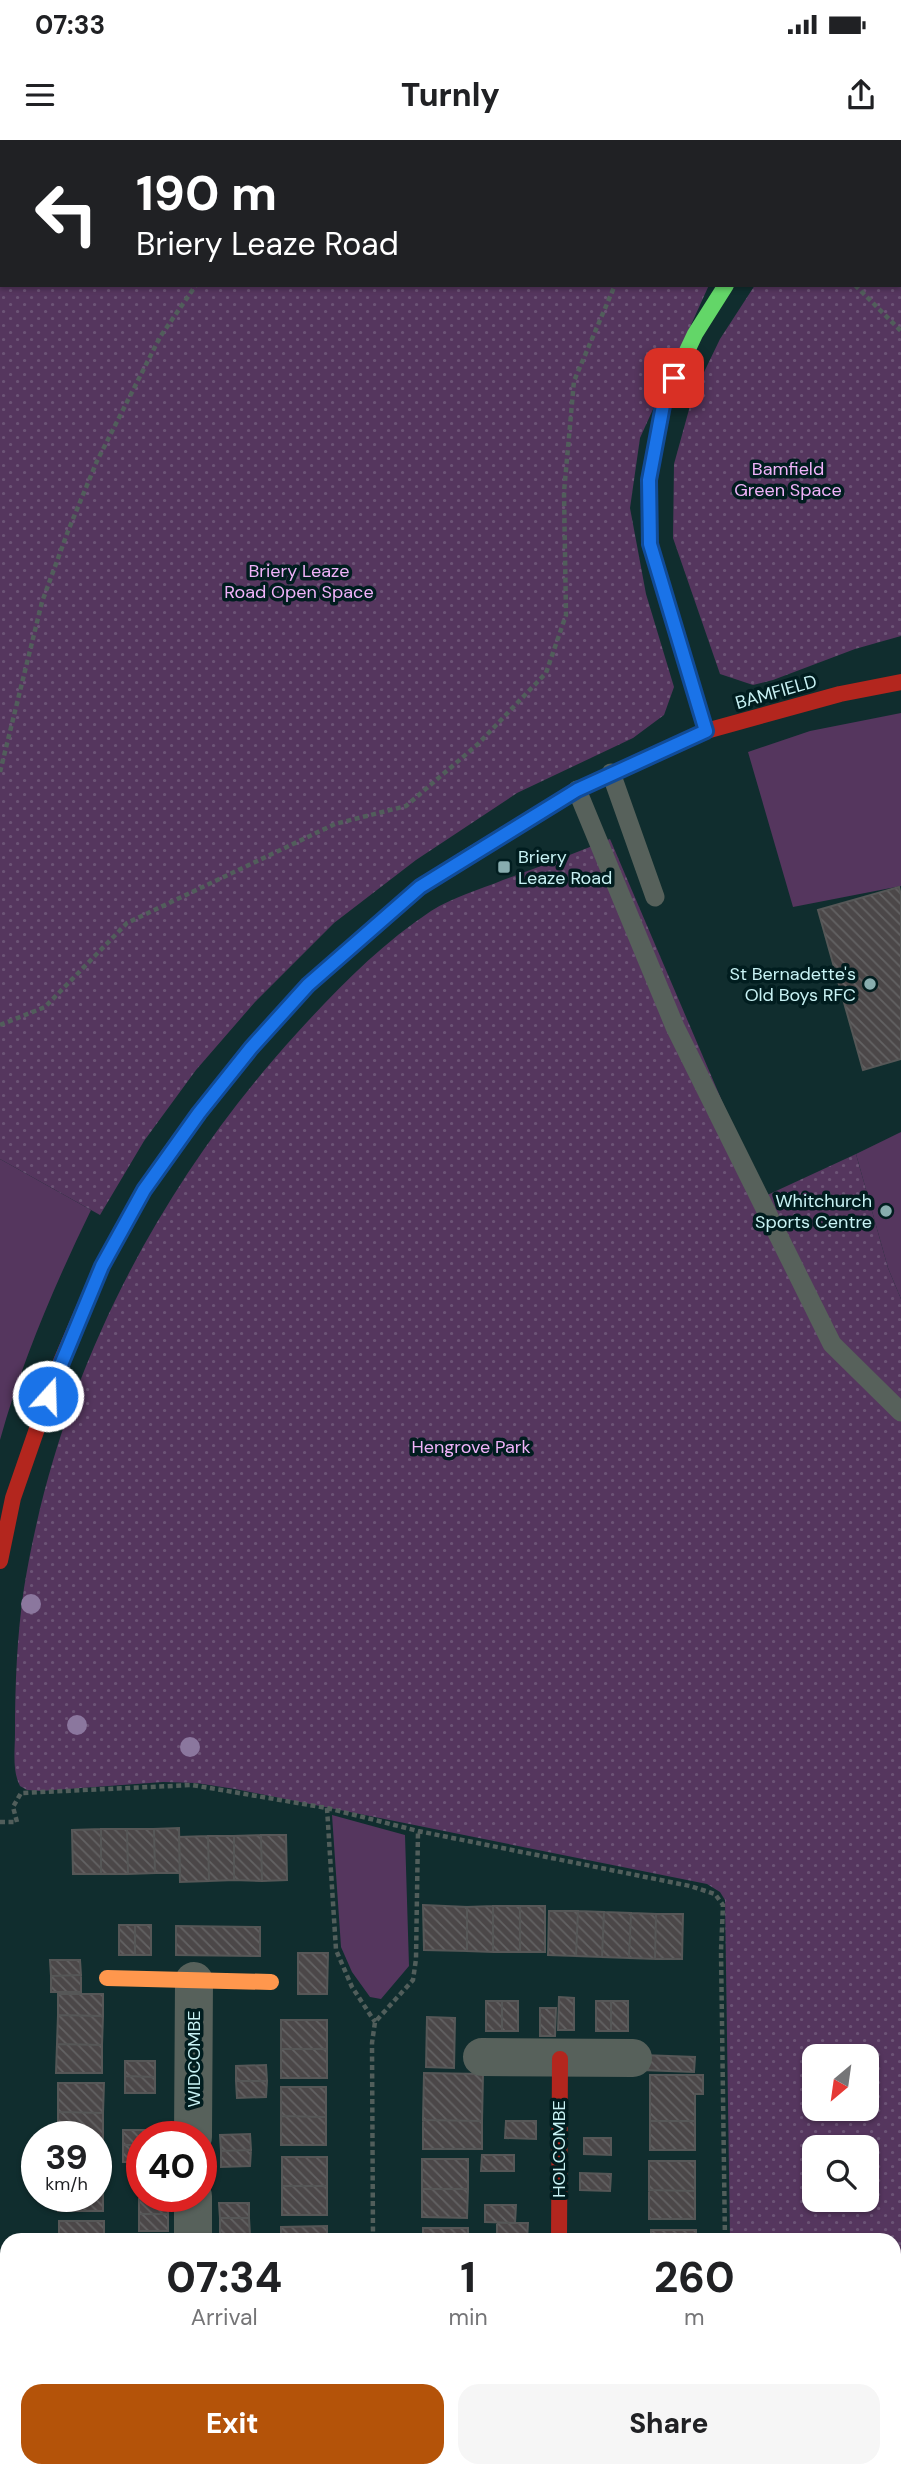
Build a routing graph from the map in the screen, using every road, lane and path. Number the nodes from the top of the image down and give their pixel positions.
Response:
1 (195, 287) edge
2 (614, 287) edge
3 (725, 287) edge
4 (857, 287) edge
5 (901, 331) edge
6 (901, 682) edge
7 (706, 731) junction
8 (0, 772) edge
9 (611, 773) junction
10 (577, 790) junction
11 (655, 897) dead end
12 (0, 1025) edge
13 (901, 1412) edge
14 (6, 1497) edge
15 (0, 1561) edge
16 (327, 1808) junction
17 (0, 1822) edge
18 (418, 1831) junction
19 (107, 1979) dead end
20 (194, 1981) junction
21 (271, 1982) dead end
22 (375, 2022) junction
23 (482, 2057) dead end
24 (633, 2058) dead end
25 (559, 2059) junction
26 (193, 2121) edge
27 (193, 2212) edge
28 (193, 2233) edge
29 (373, 2233) edge
30 (559, 2233) edge
31 (725, 2233) edge

1 - 8 path
2 - 12 path
3 - 7 street
4 - 5 path
6 - 7 street, BAMFIELD
7 - 9 street, BAMFIELD
9 - 10 street, BAMFIELD
9 - 11 lane
10 - 13 lane
10 - 14 street, BAMFIELD
14 - 15 street, BAMFIELD
16 - 17 path
16 - 18 path
16 - 22 path
18 - 22 path
18 - 31 path
19 - 20 street
20 - 21 street
20 - 26 street, WIDCOMBE
22 - 29 path
23 - 25 street
24 - 25 street
25 - 30 street, HOLCOMBE
27 - 28 street

